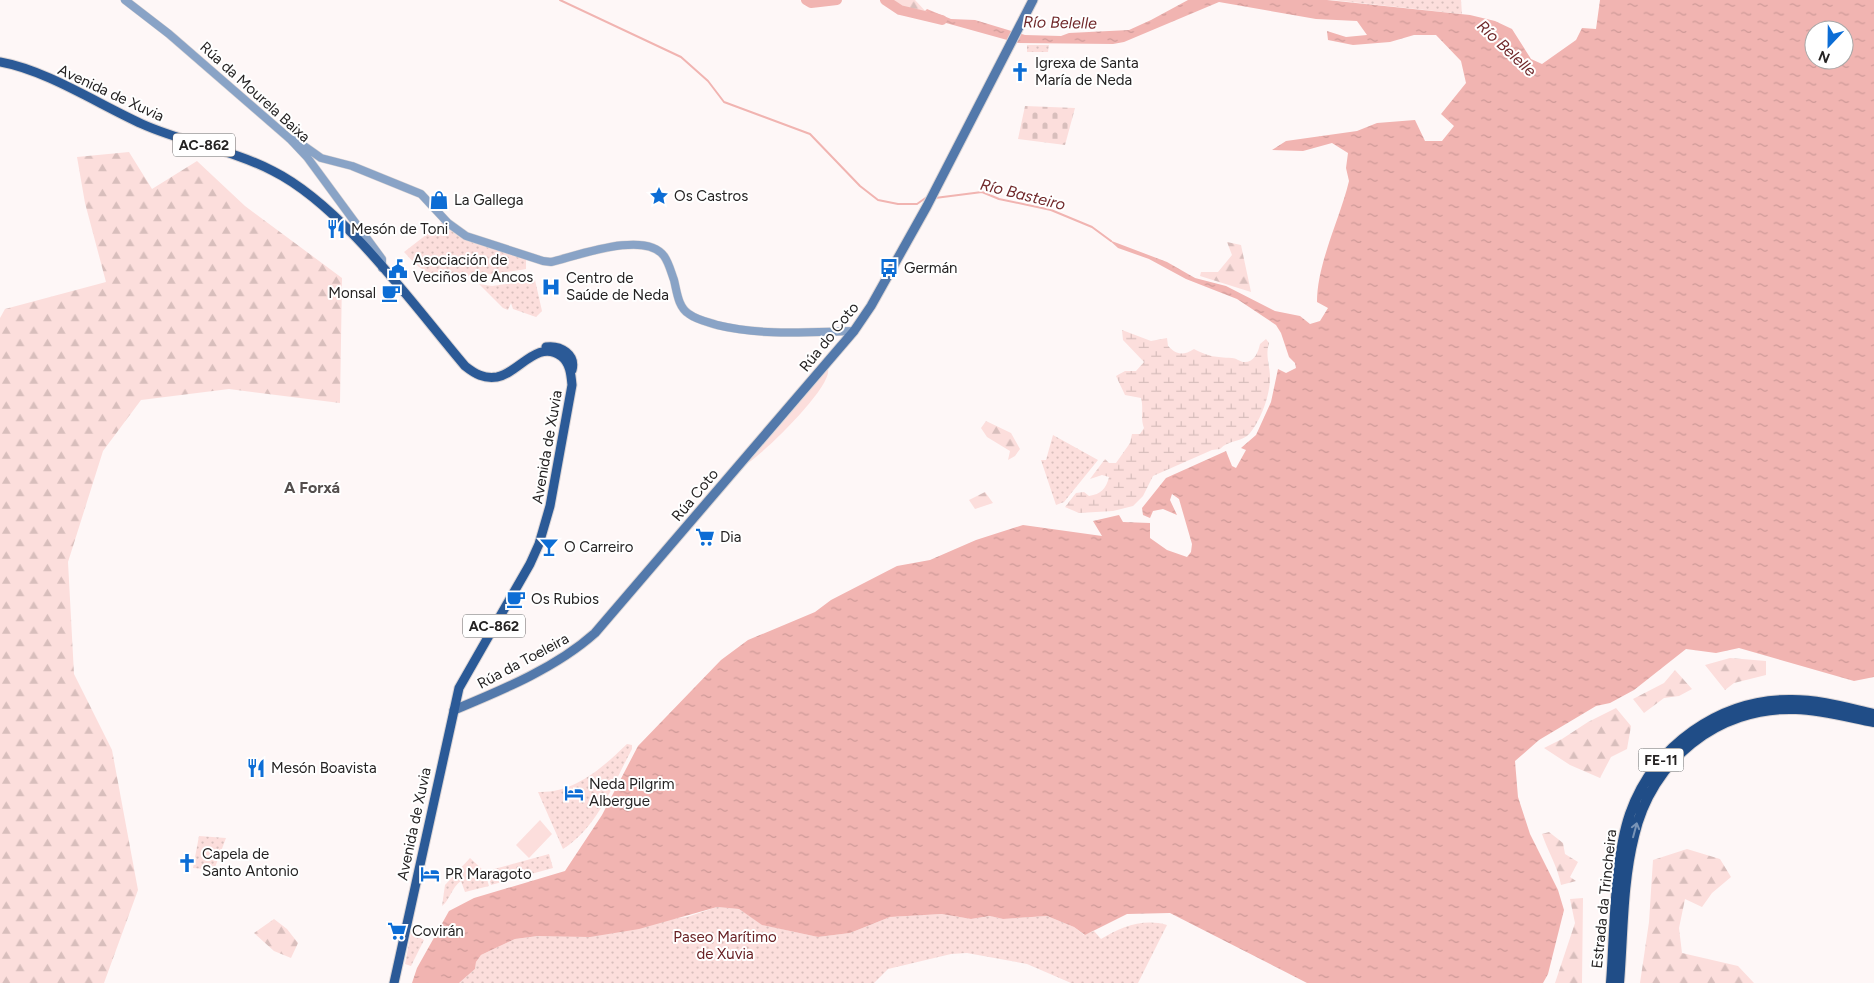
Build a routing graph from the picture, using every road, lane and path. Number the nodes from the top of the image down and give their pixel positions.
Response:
1 (125, 0) edge
2 (1033, 0) edge
3 (0, 62) edge
4 (290, 139) junction
5 (382, 268) junction
6 (854, 331) junction
7 (733, 472) joint
8 (678, 536) joint
9 (454, 710) junction
10 (1874, 714) edge
11 (1874, 722) edge
12 (394, 983) edge
13 (1611, 983) edge
14 (1619, 983) edge

1 - 4 street, Rúa da Mourela Baixa
2 - 6 main road, Rúa do Coto
3 - 5 main road, Avenida de Xuvia / AC-862
4 - 5 street, Rúa da Mourela Baixa
4 - 6 street
5 - 9 main road, Avenida de Xuvia / AC-862
6 - 7 main road, Rúa do Coto
7 - 8 main road, Rúa Coto
8 - 9 main road, Rúa da Toeleira
9 - 12 main road, Avenida de Xuvia / AC-862
10 - 13 highway, Estrada da Trincheira / FE-11
14 -> 11 highway, Estrada da Trincheira / FE-11

